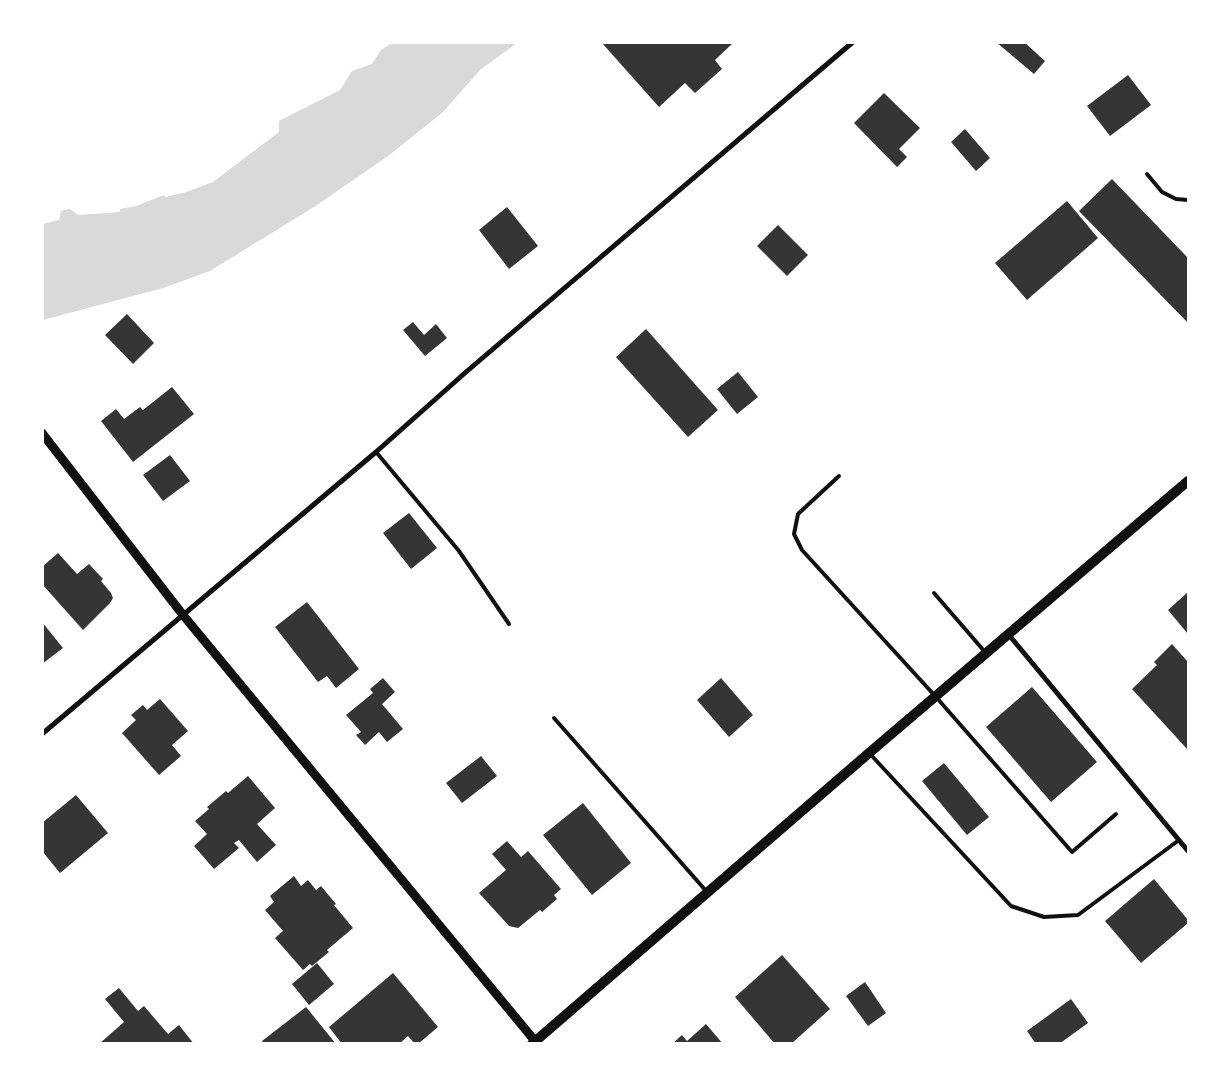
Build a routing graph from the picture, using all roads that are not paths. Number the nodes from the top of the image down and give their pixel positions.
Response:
1 (853, 42) edge
2 (1147, 174) dead end
3 (1188, 200) edge
4 (42, 433) edge
5 (376, 452) junction
6 (839, 476) dead end
7 (1188, 481) edge
8 (934, 593) dead end
9 (184, 615) junction
10 (509, 624) dead end
11 (1009, 635) junction
12 (987, 654) junction
13 (936, 697) junction
14 (554, 718) dead end
15 (42, 734) edge
16 (869, 753) junction
17 (1116, 814) dead end
18 (1179, 840) junction
19 (1188, 851) edge
20 (707, 892) junction
21 (534, 1043) edge

1 - 5 street
2 - 3 lane
4 - 9 street
5 - 9 street
5 - 10 lane
6 - 13 lane
7 - 11 main road
8 - 12 lane
9 - 15 street
9 - 21 street
11 - 12 main road
11 - 18 street
12 - 13 main road
13 - 16 main road
13 - 17 lane
14 - 20 lane
16 - 18 lane
16 - 20 main road
18 - 19 street
20 - 21 main road

